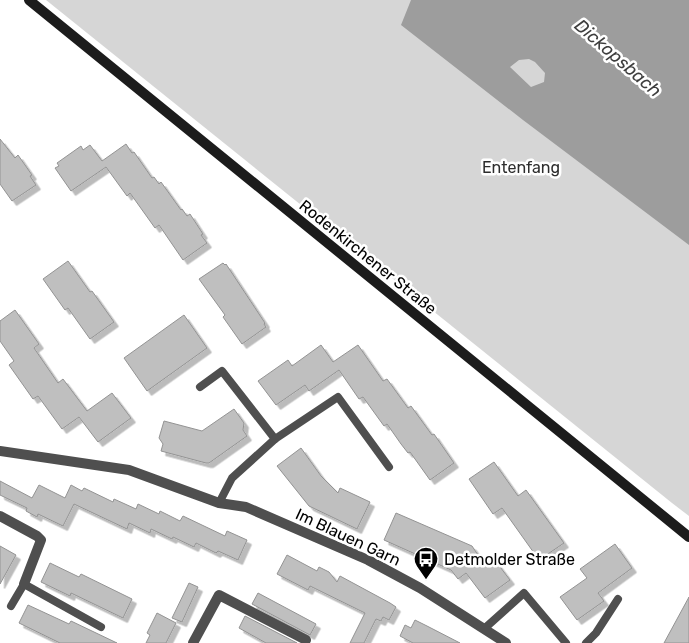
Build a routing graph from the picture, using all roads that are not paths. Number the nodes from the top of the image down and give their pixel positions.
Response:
1 (29, 0) edge
2 (200, 387) dead end
3 (275, 439) junction
4 (0, 451) edge
5 (389, 467) dead end
6 (219, 503) junction
7 (0, 516) edge
8 (689, 537) edge
9 (24, 584) junction
10 (618, 599) dead end
11 (12, 606) dead end
12 (101, 627) dead end
13 (485, 628) junction
14 (306, 640) dead end
15 (192, 643) edge
16 (506, 643) edge
17 (566, 643) edge
18 (586, 643) edge

1 - 8 main road, Rodenkirchener Straße
2 - 3 lane
3 - 5 lane
3 - 6 lane
4 - 6 street, Im Blauen Garn
6 - 13 street, Im Blauen Garn
7 - 9 street
9 - 11 lane
9 - 12 lane
10 - 18 lane
13 - 16 street, Im Blauen Garn
13 - 17 lane
14 - 15 street

